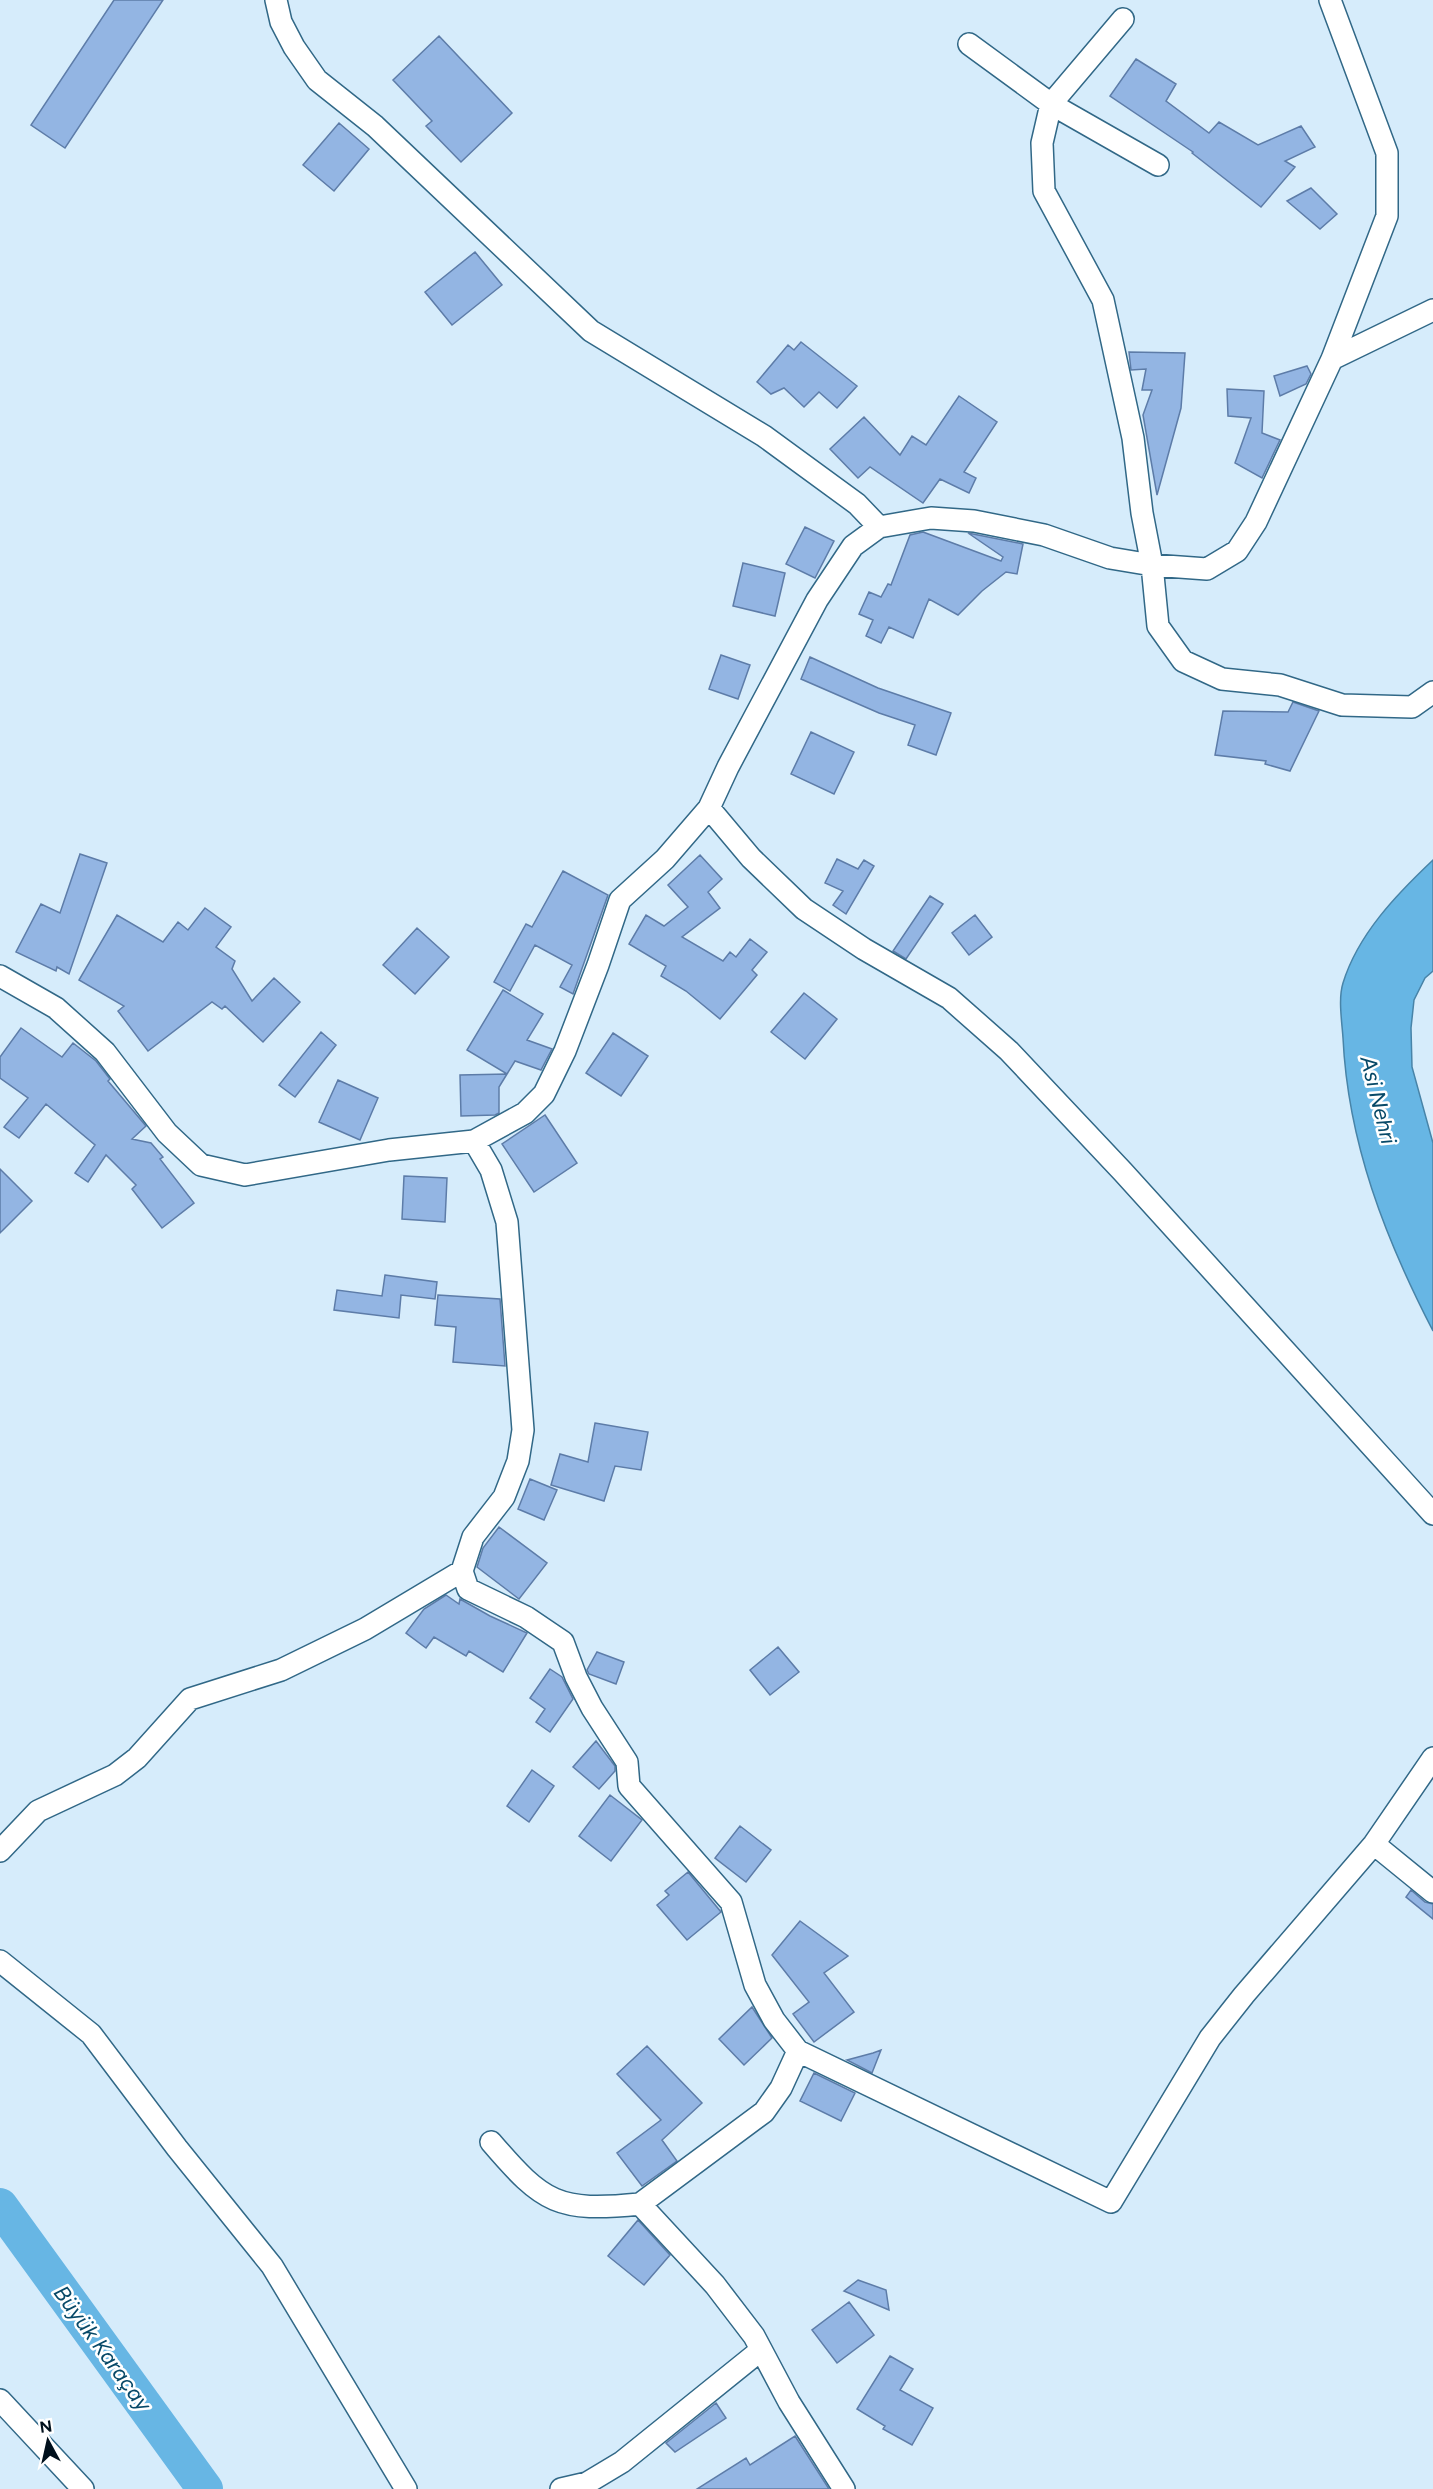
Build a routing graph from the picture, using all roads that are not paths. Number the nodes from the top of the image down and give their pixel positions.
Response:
1 (276, 0) edge
2 (1330, 0) edge
3 (1123, 19) dead end
4 (969, 44) dead end
5 (1051, 105) junction
6 (1158, 165) dead end
7 (1433, 310) edge
8 (1332, 359) junction
9 (879, 527) junction
10 (1152, 565) junction
11 (1433, 692) edge
12 (709, 808) junction
13 (0, 976) edge
14 (474, 1141) junction
15 (1433, 1514) edge
16 (462, 1571) junction
17 (1433, 1758) edge
18 (1374, 1844) junction
19 (0, 1851) edge
20 (1433, 1892) edge
21 (0, 1961) edge
22 (798, 2051) junction
23 (491, 2142) dead end
24 (640, 2204) junction
25 (761, 2350) junction
26 (0, 2400) edge
27 (83, 2489) edge
28 (406, 2489) edge
29 (561, 2489) edge
30 (844, 2489) edge

1 - 9 street
2 - 8 street
3 - 5 street
4 - 5 street
5 - 6 street
5 - 10 street
7 - 8 street
8 - 10 street
9 - 10 street
9 - 12 street
10 - 11 street
12 - 14 street
12 - 15 street
13 - 14 street
14 - 16 street
16 - 19 street
16 - 22 street
17 - 18 street
18 - 20 street
18 - 22 street
21 - 28 street
22 - 24 street
23 - 24 street
24 - 25 street
25 - 29 street
25 - 30 street
26 - 27 street

